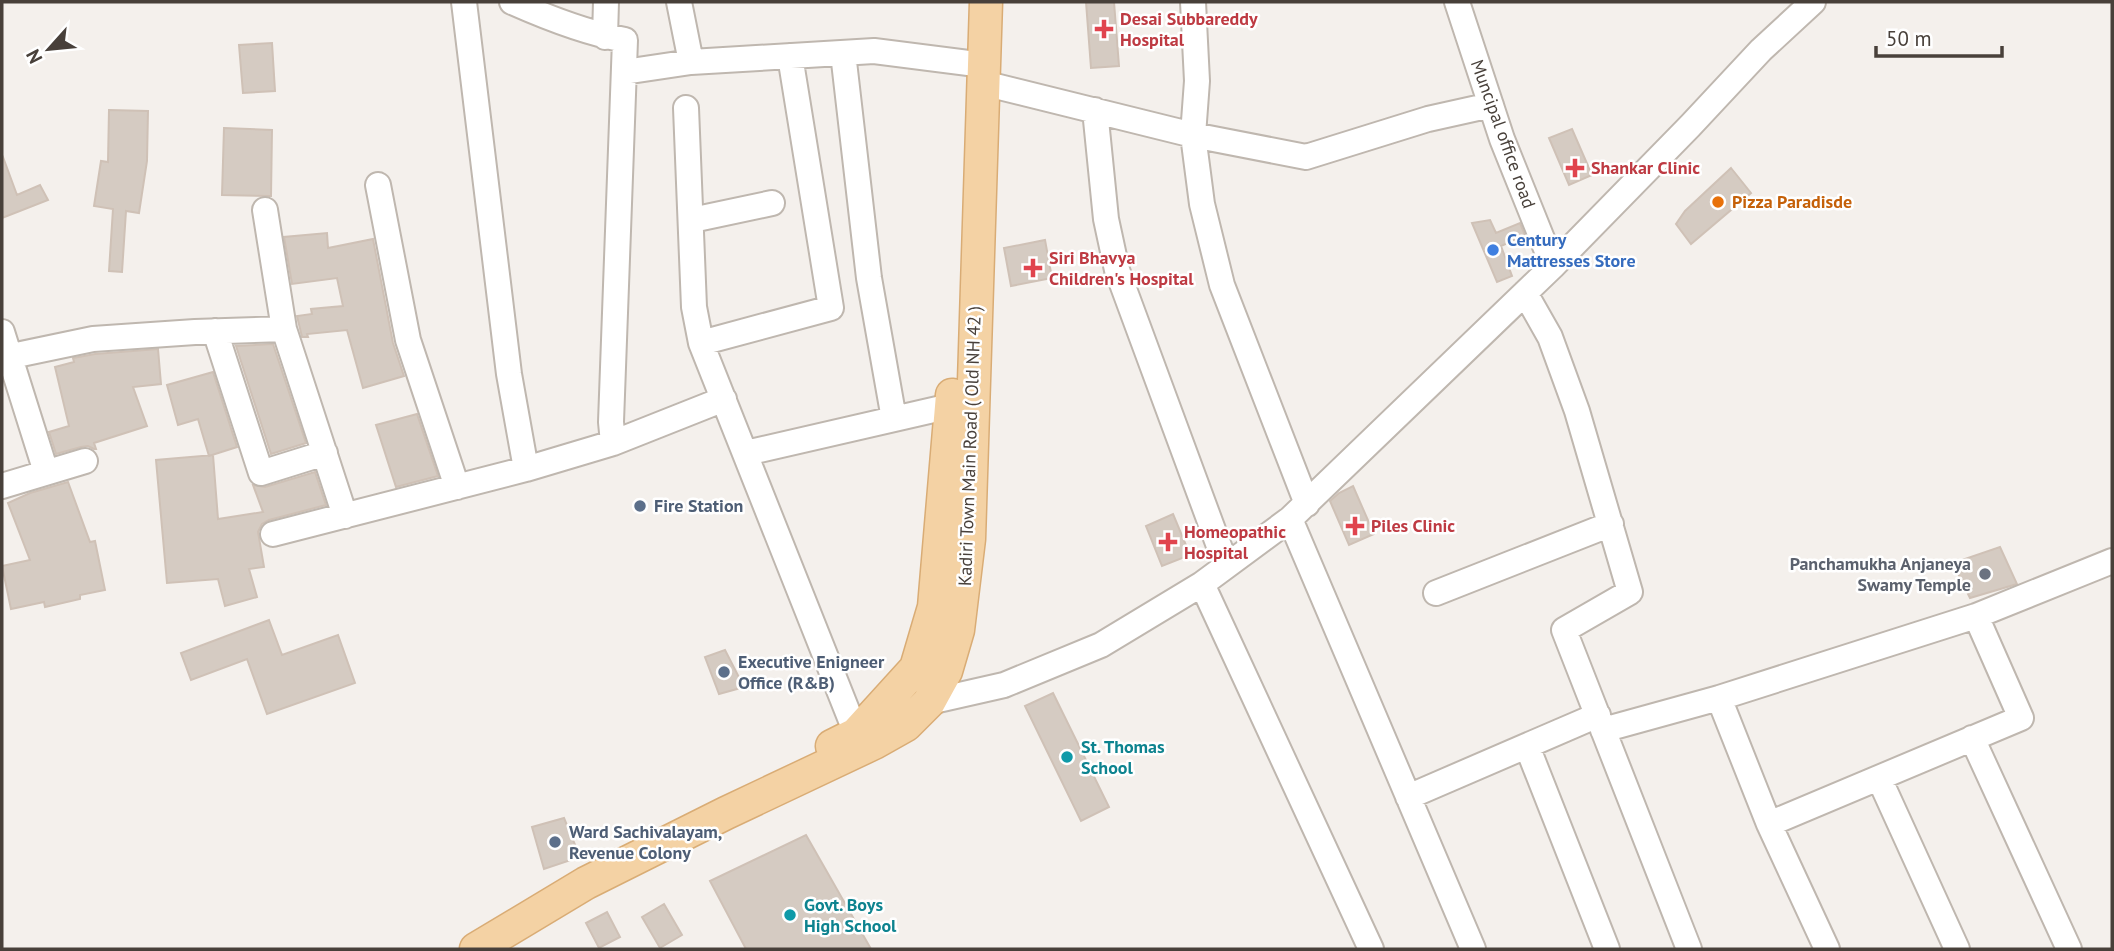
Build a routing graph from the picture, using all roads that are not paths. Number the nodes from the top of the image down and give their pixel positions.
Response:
1 (464, 2) edge
2 (512, 2) edge
3 (606, 2) edge
4 (679, 2) edge
5 (965, 2) edge
6 (986, 2) edge
7 (1193, 2) edge
8 (1457, 2) edge
9 (1813, 2) edge
10 (545, 10) edge
11 (606, 37) junction
12 (843, 53) junction
13 (790, 56) junction
14 (691, 62) junction
15 (977, 70) junction
16 (624, 72) junction
17 (1491, 105) junction
18 (686, 108) dead end
19 (1095, 110) junction
20 (1193, 135) junction
21 (378, 185) dead end
22 (772, 203) dead end
23 (265, 210) dead end
24 (692, 220) junction
25 (1553, 266) junction
26 (1525, 293) junction
27 (284, 329) junction
28 (2, 331) edge
29 (215, 331) junction
30 (701, 343) junction
31 (6, 357) edge
32 (724, 399) junction
33 (962, 404) junction
34 (894, 419) junction
35 (613, 443) junction
36 (325, 453) junction
37 (746, 453) junction
38 (85, 461) dead end
39 (526, 469) junction
40 (46, 472) junction
41 (2, 486) edge
42 (457, 487) junction
43 (1298, 511) junction
44 (345, 516) junction
45 (1611, 524) junction
46 (273, 534) dead end
47 (2112, 561) edge
48 (1226, 565) junction
49 (1202, 584) junction
50 (1436, 593) dead end
51 (1976, 616) junction
52 (1719, 698) junction
53 (929, 702) junction
54 (1600, 723) junction
55 (1972, 738) junction
56 (859, 741) junction
57 (1527, 746) junction
58 (1880, 778) junction
59 (1408, 797) junction
60 (1769, 824) junction
61 (451, 949) edge
62 (476, 949) edge
63 (1371, 949) edge
64 (1473, 949) edge
65 (1607, 949) edge
66 (1689, 949) edge
67 (1827, 949) edge
68 (1957, 949) edge
69 (2069, 949) edge

1 - 39 street
2 - 10 street
3 - 11 street
4 - 14 street
5 - 15 main road, Kadiri Town Main Road ( Old NH 42 )
6 - 15 main road, Kadiri Town Main Road ( Old NH 42 )
7 - 20 street
8 - 17 street, Muncipal office road
9 - 25 street
10 - 11 street
11 - 16 street
12 - 13 street
12 - 15 street
12 - 34 street
13 - 14 street
13 - 30 street
14 - 16 street
15 - 19 street
15 - 33 main road, Kadiri Town Main Road ( Old NH 42 )
16 - 35 street
17 - 20 street
17 - 25 street, Muncipal office road
18 - 24 street
19 - 20 street
19 - 48 street
20 - 43 street
21 - 42 street
22 - 24 street
23 - 27 street
24 - 30 street
25 - 26 street
26 - 43 street
26 - 45 street
27 - 29 street
27 - 36 street
28 - 31 street
29 - 31 street
29 - 36 street
30 - 32 street
31 - 40 street
32 - 35 street
32 - 37 street
33 - 34 street
33 - 53 main road, Kadiri Town Main Road ( Old NH 42 )
33 - 56 main road, Kadiri Town Main Road ( Old NH 42 )
34 - 37 street
35 - 39 street
36 - 44 street
37 - 56 street
38 - 40 street
39 - 42 street
40 - 41 street
42 - 44 street
43 - 48 street
43 - 59 street
44 - 46 street
45 - 50 street
45 - 54 street
47 - 51 street
48 - 49 street
49 - 53 street
49 - 63 street
51 - 52 street
51 - 55 street
52 - 54 street
52 - 60 street
53 - 56 main road, Kadiri Town Main Road ( Old NH 42 )
54 - 57 street
54 - 66 street
55 - 58 street
55 - 69 street
56 - 61 main road, Kadiri Town Main Road ( Old NH 42 )
56 - 62 main road, Kadiri Town Main Road ( Old NH 42 )
57 - 59 street
57 - 65 street
58 - 60 street
58 - 68 street
59 - 64 street
60 - 67 street

